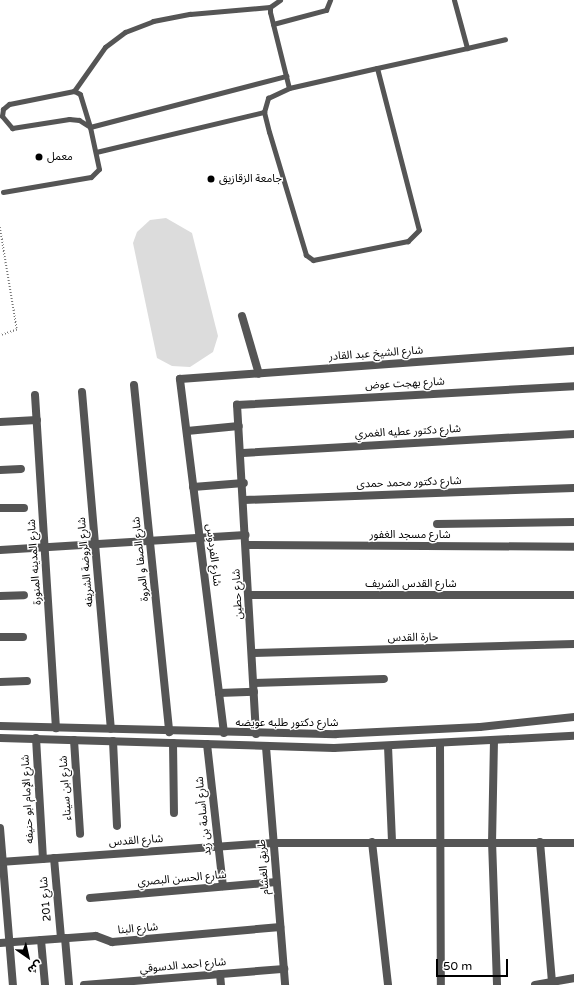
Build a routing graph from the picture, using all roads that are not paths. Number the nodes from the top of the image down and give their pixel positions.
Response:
1 (280, 0) edge
2 (330, 0) edge
3 (454, 0) edge
4 (270, 7) junction
5 (273, 24) junction
6 (505, 39) dead end
7 (467, 48) junction
8 (377, 68) junction
9 (286, 76) junction
10 (289, 88) junction
11 (74, 91) junction
12 (264, 112) junction
13 (90, 127) junction
14 (96, 152) junction
15 (4, 192) dead end
16 (242, 316) dead end
17 (574, 351) edge
18 (259, 374) junction
19 (180, 379) joint
20 (134, 385) dead end
21 (574, 386) edge
22 (82, 392) dead end
23 (35, 395) dead end
24 (237, 405) joint
25 (37, 420) junction
26 (0, 422) edge
27 (239, 426) junction
28 (187, 431) junction
29 (574, 434) edge
30 (243, 453) junction
31 (0, 470) edge
32 (21, 470) dead end
33 (244, 483) junction
34 (193, 487) junction
35 (574, 488) edge
36 (244, 500) junction
37 (0, 508) edge
38 (24, 508) dead end
39 (574, 522) edge
40 (437, 524) dead end
41 (246, 534) junction
42 (200, 538) junction
43 (150, 541) junction
44 (96, 545) junction
45 (246, 545) junction
46 (574, 547) edge
47 (45, 549) junction
48 (0, 550) edge
49 (249, 594) junction
50 (24, 595) dead end
51 (574, 595) edge
52 (0, 596) edge
53 (0, 637) edge
54 (24, 637) dead end
55 (574, 644) edge
56 (252, 653) junction
57 (384, 679) dead end
58 (27, 681) dead end
59 (0, 682) edge
60 (254, 683) junction
61 (254, 692) junction
62 (219, 694) junction
63 (574, 717) edge
64 (0, 726) edge
65 (56, 728) junction
66 (111, 729) junction
67 (169, 732) junction
68 (224, 733) junction
69 (256, 734) junction
70 (574, 736) edge
71 (0, 738) edge
72 (36, 738) junction
73 (74, 740) junction
74 (494, 740) junction
75 (113, 741) junction
76 (173, 743) junction
77 (440, 743) junction
78 (207, 744) junction
79 (388, 746) junction
80 (266, 747) junction
81 (174, 813) dead end
82 (117, 826) dead end
83 (0, 828) edge
84 (80, 834) dead end
85 (441, 840) junction
86 (392, 841) junction
87 (492, 841) junction
88 (372, 842) junction
89 (540, 842) junction
90 (574, 842) edge
91 (273, 843) junction
92 (218, 847) junction
93 (54, 858) junction
94 (43, 859) junction
95 (1, 862) edge
96 (276, 882) junction
97 (223, 886) junction
98 (90, 898) dead end
99 (280, 927) junction
100 (63, 938) junction
101 (41, 940) junction
102 (9, 942) junction
103 (0, 943) edge
104 (284, 969) junction
105 (220, 974) junction
106 (574, 978) edge
107 (552, 982) junction
108 (13, 985) edge
109 (45, 985) edge
110 (69, 985) edge
111 (84, 985) edge
112 (221, 985) edge
113 (285, 985) edge
114 (388, 985) edge
115 (441, 985) edge
116 (497, 985) edge
117 (538, 985) edge

1 - 4 lane
2 - 5 lane
3 - 7 lane
4 - 5 lane
4 - 11 lane
5 - 9 lane
6 - 7 lane
7 - 8 lane
8 - 10 lane
8 - 12 lane
9 - 10 lane
9 - 13 lane
10 - 12 lane
11 - 13 lane
11 - 13 lane
12 - 14 lane
13 - 14 lane
14 - 15 lane
16 - 18 street
17 - 18 street, شارع الشيخ عبد القادر
18 - 19 street, شارع الشيخ عبد القادر
19 - 28 street, شارع الفردوس
20 - 43 street, شارع الصفا و المروة
21 - 24 street, شارع بهجت عوض
22 - 44 street, شارع الروضة الشريفه
23 - 25 street, شارع المدينه المنورة
24 - 27 street, شارع حطين
25 - 26 street
25 - 47 street, شارع المدينه المنورة
27 - 28 street
27 - 30 street, شارع حطين
28 - 34 street, شارع الفردوس
29 - 30 street, شارع دكتور عطيه الغمري
30 - 33 street, شارع حطين
31 - 32 street
33 - 34 street
33 - 36 street, شارع حطين
34 - 42 street, شارع الفردوس
35 - 36 street, شارع دكتور محمد حمدى
36 - 41 street, شارع حطين
37 - 38 street
39 - 40 street
41 - 42 street
41 - 45 street, شارع حطين
42 - 43 street
42 - 62 street, شارع الفردوس
43 - 44 street
43 - 67 street, شارع الصفا و المروة
44 - 47 street
44 - 66 street, شارع الروضة الشريفه
45 - 46 street, شارع مسجد الغفور
45 - 49 street, شارع حطين
47 - 48 street
47 - 65 street, شارع المدينه المنورة
49 - 51 street, شارع القدس الشريف
49 - 56 street, شارع حطين
50 - 52 street
53 - 54 street
55 - 56 street, حارة القدس
56 - 60 street, شارع حطين
57 - 60 street
58 - 59 street
60 - 61 street, شارع حطين
61 - 62 street
61 - 69 street, شارع حطين
62 - 68 street, شارع الفردوس
63 - 69 street, شارع دكتور طلبه عويضه
64 - 65 street, شارع دكتور طلبه عويضه
65 - 66 street, شارع دكتور طلبه عويضه
66 - 67 street, شارع دكتور طلبه عويضه
67 - 68 street, شارع دكتور طلبه عويضه
68 - 69 street, شارع دكتور طلبه عويضه
70 - 74 street, شارع دكتور طلبه عويضه
71 - 72 street, شارع دكتور طلبه عويضه
72 - 73 street, شارع دكتور طلبه عويضه
72 - 94 street, شارع الإمام ابو حنيفه
73 - 75 street, شارع دكتور طلبه عويضه
73 - 84 street, شارع ابن سيناء
74 - 77 street, شارع دكتور طلبه عويضه
74 - 87 street
75 - 76 street, شارع دكتور طلبه عويضه
75 - 82 street
76 - 78 street, شارع دكتور طلبه عويضه
76 - 81 street
77 - 79 street, شارع دكتور طلبه عويضه
77 - 85 street
78 - 80 street, شارع دكتور طلبه عويضه
78 - 92 street, شارع أسامة بن زيد
79 - 80 street, شارع دكتور طلبه عويضه
79 - 86 street
80 - 91 street, طريق الغشام
83 - 95 street
85 - 86 street, شارع القدس
85 - 87 street, شارع القدس
85 - 115 street
86 - 88 street, شارع القدس
87 - 89 street, شارع القدس
87 - 116 street
88 - 91 street, شارع القدس
88 - 114 street
89 - 90 street, شارع القدس
89 - 107 street
91 - 92 street, شارع القدس
91 - 96 street, طريق الغشام
92 - 93 street, شارع القدس
92 - 97 street, شارع أسامة بن زيد
93 - 94 street, شارع القدس
93 - 100 street, شارع 201
94 - 95 street, شارع القدس
95 - 102 street
96 - 97 street, شارع الحسن البصري
96 - 99 street, طريق الغشام
97 - 98 street, شارع الحسن البصري
99 - 100 street, شارع البنا
99 - 104 street, طريق الغشام
100 - 101 street, شارع البنا
100 - 110 street, شارع 201
101 - 102 street, شارع البنا
101 - 109 street
102 - 103 street, شارع البنا
102 - 108 street
104 - 105 street, شارع احمد الدسوقي
104 - 113 street, طريق الغشام
105 - 111 street, شارع احمد الدسوقي
105 - 112 street
106 - 107 street
107 - 117 street

